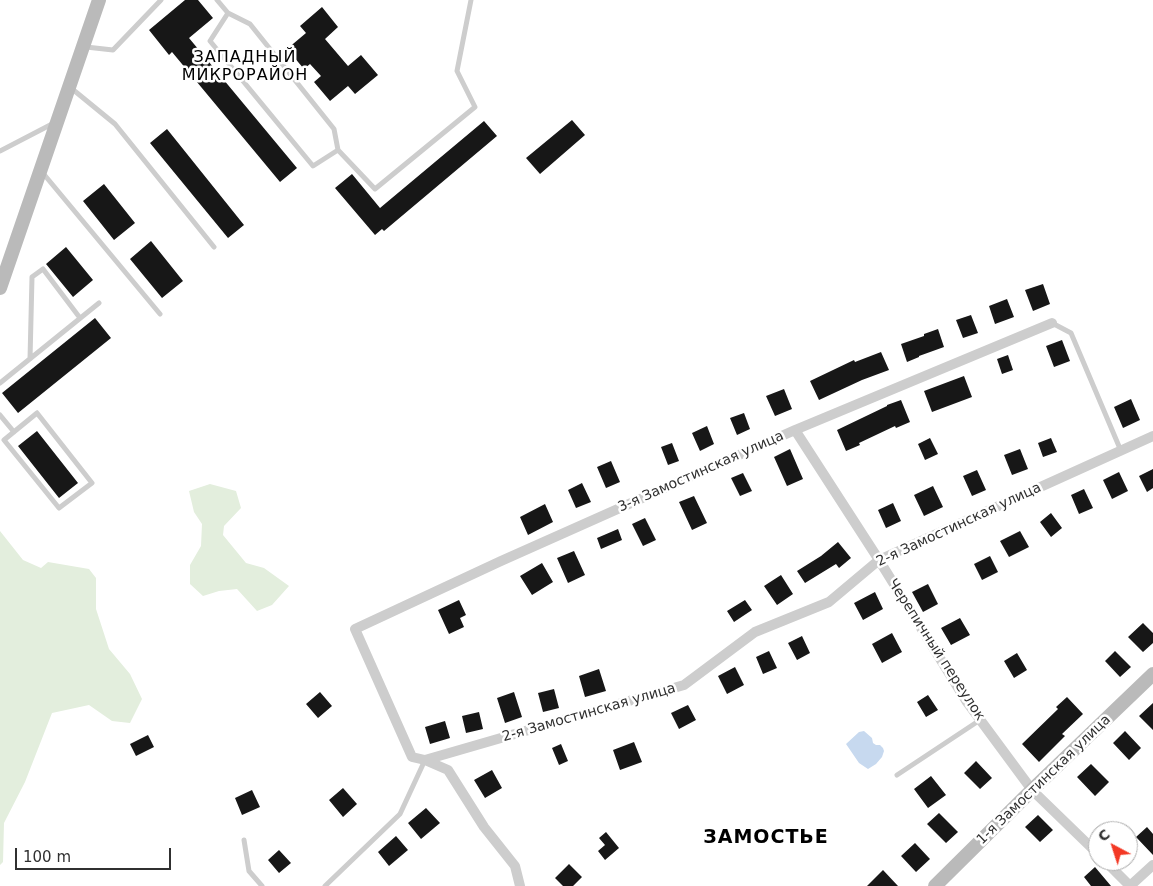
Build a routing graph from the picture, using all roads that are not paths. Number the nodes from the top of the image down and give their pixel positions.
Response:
1 (99, 0) edge
2 (161, 0) edge
3 (217, 0) edge
4 (471, 0) edge
5 (228, 12) junction
6 (83, 46) junction
7 (69, 86) junction
8 (57, 122) junction
9 (338, 150) junction
10 (0, 151) edge
11 (40, 170) junction
12 (214, 247) dead end
13 (0, 288) edge
14 (98, 303) dead end
15 (160, 314) dead end
16 (80, 318) junction
17 (1052, 323) joint
18 (30, 359) junction
19 (0, 383) edge
20 (0, 415) edge
21 (795, 430) junction
22 (14, 432) junction
23 (1153, 436) edge
24 (1121, 451) junction
25 (879, 560) junction
26 (1153, 674) edge
27 (980, 720) junction
28 (425, 760) junction
29 (897, 775) dead end
30 (1032, 790) junction
31 (244, 840) dead end
32 (1088, 844) edge
33 (1153, 865) edge
34 (1115, 871) edge
35 (262, 886) edge
36 (325, 886) edge
37 (520, 886) edge
38 (935, 886) edge
39 (1130, 886) edge

1 - 6 street
2 - 6 lane
3 - 5 lane
4 - 9 lane
5 - 9 lane
5 - 9 lane
6 - 7 street
7 - 8 street
7 - 12 lane
8 - 10 lane
8 - 11 street
11 - 13 street
11 - 15 lane
14 - 16 lane
16 - 18 lane
16 - 18 lane
17 - 21 street, 3-я Замостинская улица
17 - 24 lane
18 - 19 lane
20 - 22 lane
21 - 25 street, Черепичный переулок
21 - 28 street, 3-я Замостинская улица
22 - 22 lane
23 - 24 street, 2-я Замостинская улица
24 - 25 street, 2-я Замостинская улица
25 - 27 street, Черепичный переулок
25 - 28 street, 2-я Замостинская улица
26 - 30 street, 1-я Замостинская улица
27 - 29 lane
27 - 30 street, Черепичный переулок
28 - 36 lane
28 - 37 street
30 - 32 street, Черепичный переулок
30 - 38 street, 1-я Замостинская улица
31 - 35 lane
33 - 39 street
34 - 39 street

